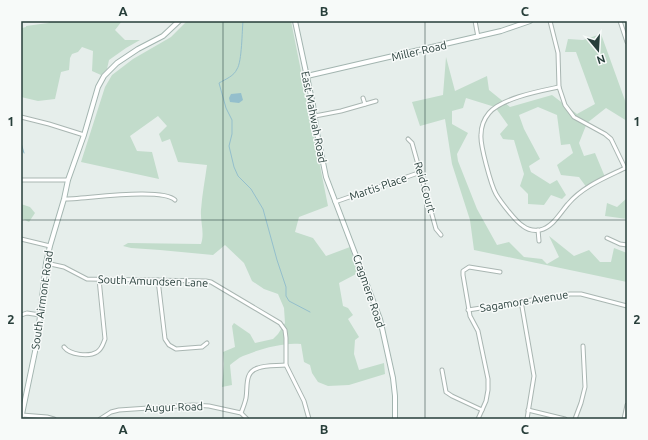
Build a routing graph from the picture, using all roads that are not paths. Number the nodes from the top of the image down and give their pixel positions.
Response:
1 (179, 21) edge
2 (295, 21) edge
3 (475, 21) edge
4 (530, 21) edge
5 (550, 21) edge
6 (620, 21) edge
7 (478, 37) junction
8 (627, 42) edge
9 (307, 76) junction
10 (559, 87) junction
11 (363, 98) dead end
12 (376, 101) dead end
13 (365, 104) junction
14 (315, 116) junction
15 (21, 117) edge
16 (84, 135) junction
17 (408, 139) dead end
18 (626, 167) edge
19 (421, 172) junction
20 (21, 180) edge
21 (68, 180) junction
22 (64, 199) junction
23 (175, 200) dead end
24 (335, 202) junction
25 (340, 212) joint
26 (538, 230) junction
27 (441, 235) dead end
28 (607, 238) dead end
29 (21, 239) edge
30 (539, 241) dead end
31 (627, 245) edge
32 (50, 246) junction
33 (46, 263) junction
34 (500, 272) dead end
35 (99, 279) junction
36 (158, 280) junction
37 (521, 301) junction
38 (627, 306) edge
39 (468, 310) junction
40 (21, 315) edge
41 (40, 315) junction
42 (208, 343) dead end
43 (583, 346) dead end
44 (64, 347) dead end
45 (286, 365) junction
46 (442, 370) dead end
47 (627, 405) edge
48 (482, 410) junction
49 (528, 410) junction
50 (241, 413) junction
51 (22, 417) edge
52 (54, 419) edge
53 (100, 419) edge
54 (247, 419) edge
55 (309, 419) edge
56 (395, 419) edge
57 (478, 419) edge
58 (527, 419) edge
59 (565, 419) edge
60 (575, 419) edge
61 (624, 419) edge

1 - 16 street, South Airmont Road
2 - 9 street, East Mahwah Road
3 - 7 street
4 - 7 street, Miller Road
5 - 10 street
6 - 8 street
7 - 9 street, Miller Road
9 - 14 street, East Mahwah Road
10 - 18 street
10 - 26 street
11 - 13 street
12 - 13 street
13 - 14 street
14 - 24 street, East Mahwah Road
15 - 16 street
16 - 21 street, South Airmont Road
17 - 19 street, Reid Court
18 - 26 street
19 - 24 street, Martis Place
19 - 27 street, Reid Court
20 - 21 street
21 - 22 street, South Airmont Road
22 - 23 street
22 - 32 street, South Airmont Road
24 - 25 street, East Mahwah Road
25 - 56 street, Cragmere Road
26 - 30 street
28 - 31 street
29 - 32 street
32 - 33 street, South Airmont Road
33 - 35 street, South Amundsen Lane
33 - 41 street, South Airmont Road
34 - 39 street
35 - 36 street, South Amundsen Lane
35 - 44 street
36 - 42 street
36 - 45 street, South Amundsen Lane
37 - 38 street, Sagamore Avenue
37 - 39 street, Sagamore Avenue
37 - 49 street
39 - 48 street
40 - 41 street
41 - 51 street, South Airmont Road
43 - 60 street
45 - 50 street
45 - 55 street
46 - 48 street
47 - 61 street
48 - 57 street
49 - 58 street
49 - 59 street
50 - 53 street, Augur Road
50 - 54 street
51 - 52 street

